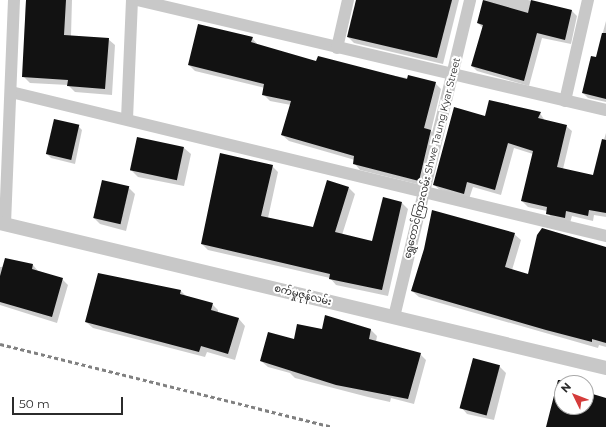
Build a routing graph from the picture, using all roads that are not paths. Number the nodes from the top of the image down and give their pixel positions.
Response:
1 (14, 0) edge
2 (132, 0) edge
3 (137, 0) edge
4 (348, 0) edge
5 (470, 0) edge
6 (588, 0) edge
7 (337, 48) junction
8 (452, 75) junction
9 (11, 92) junction
10 (565, 101) junction
11 (606, 110) edge
12 (127, 119) junction
13 (423, 194) junction
14 (2, 224) edge
15 (606, 236) edge
16 (394, 317) junction
17 (606, 368) edge

1 - 9 street
2 - 12 street
3 - 7 street
4 - 7 street
5 - 8 street, ရွှေတောင်ကြားလမ်း Shwe Taung Kyar Street
6 - 10 street
7 - 8 street
8 - 10 street
8 - 13 street, ရွှေတောင်ကြားလမ်း Shwe Taung Kyar Street
9 - 12 street
9 - 14 street
10 - 11 street
12 - 13 street
13 - 15 street
13 - 16 street, ရွှေတောင်ကြားလမ်း Shwe Taung Kyar Street
14 - 16 street, စက်မှုဇုန်လမ်း
16 - 17 street, စက်မှုဇုန်လမ်း

